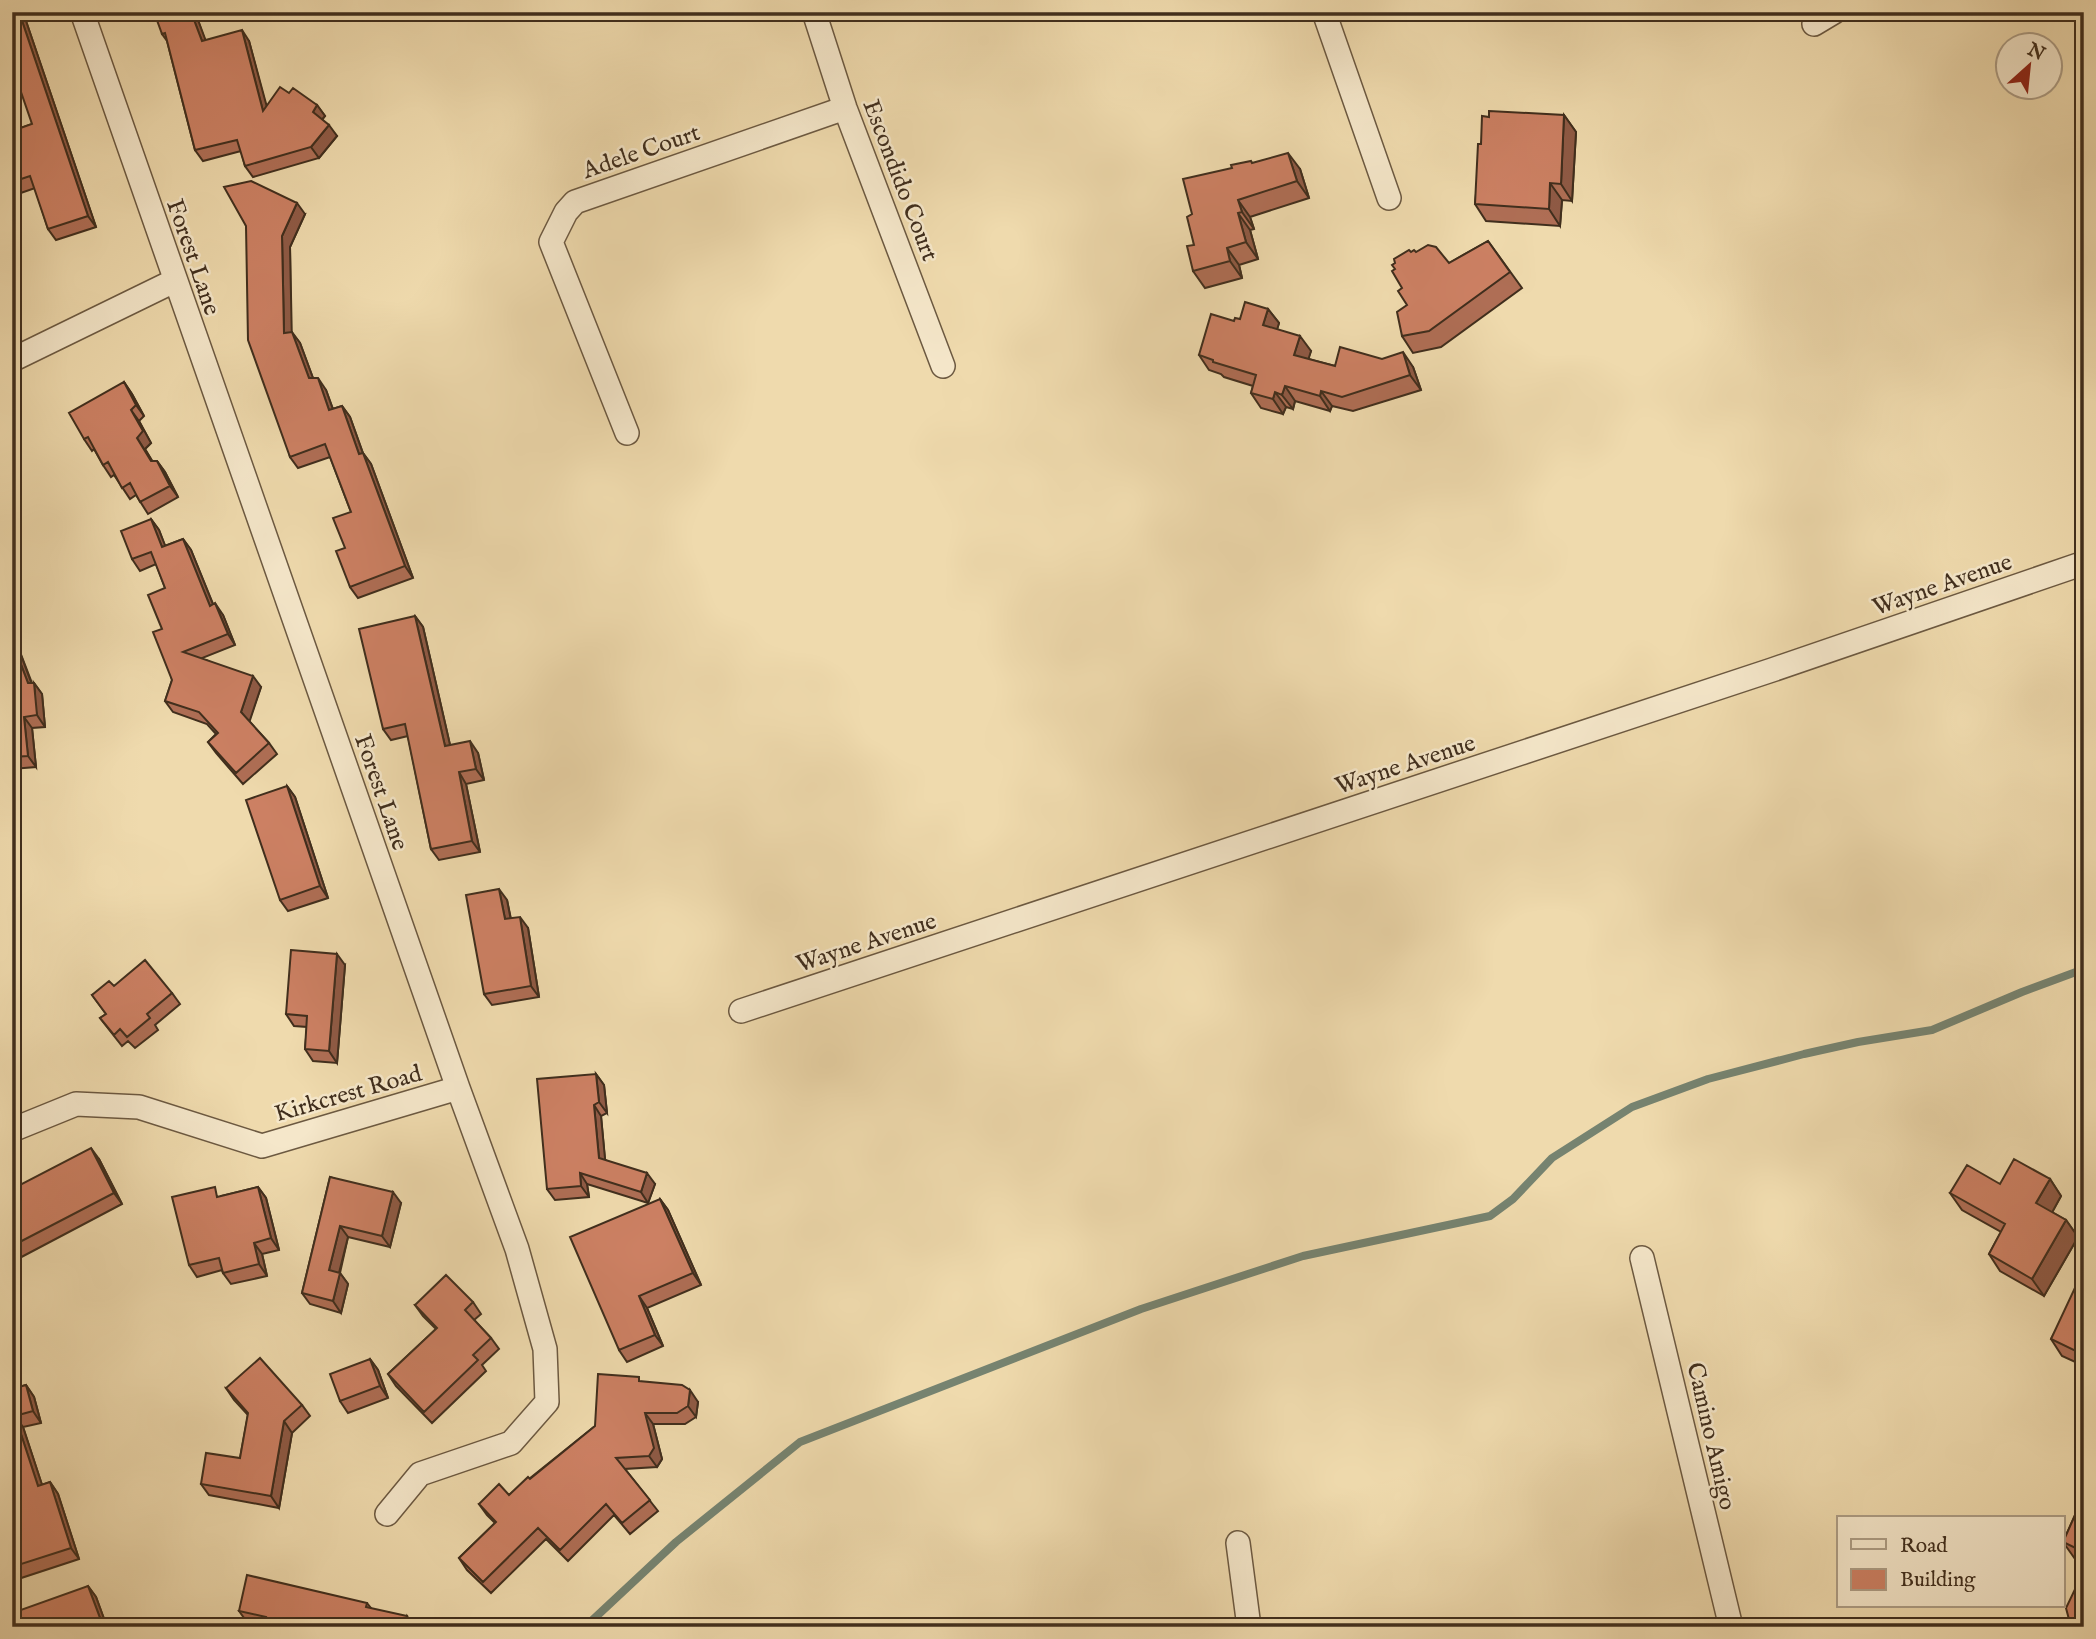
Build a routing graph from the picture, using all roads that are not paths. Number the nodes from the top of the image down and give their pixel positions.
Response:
1 (82, 12) edge
2 (814, 12) edge
3 (1324, 12) edge
4 (1834, 12) edge
5 (1814, 23) dead end
6 (845, 108) junction
7 (1389, 198) dead end
8 (174, 281) junction
9 (12, 360) edge
10 (943, 366) dead end
11 (627, 433) dead end
12 (2084, 563) edge
13 (741, 1011) dead end
14 (458, 1088) junction
15 (12, 1130) edge
16 (1642, 1258) dead end
17 (387, 1514) dead end
18 (1238, 1543) dead end
19 (1249, 1627) edge
20 (1731, 1627) edge

1 - 8 street, Forest Lane
2 - 6 street, Escondido Court
3 - 7 street
4 - 5 street
6 - 10 street, Escondido Court
6 - 11 street, Adele Court
8 - 9 street
8 - 14 street, Forest Lane
12 - 13 street, Wayne Avenue
14 - 15 street, Kirkcrest Road
14 - 17 street, Forest Lane
16 - 20 street, Camino Amigo
18 - 19 street

